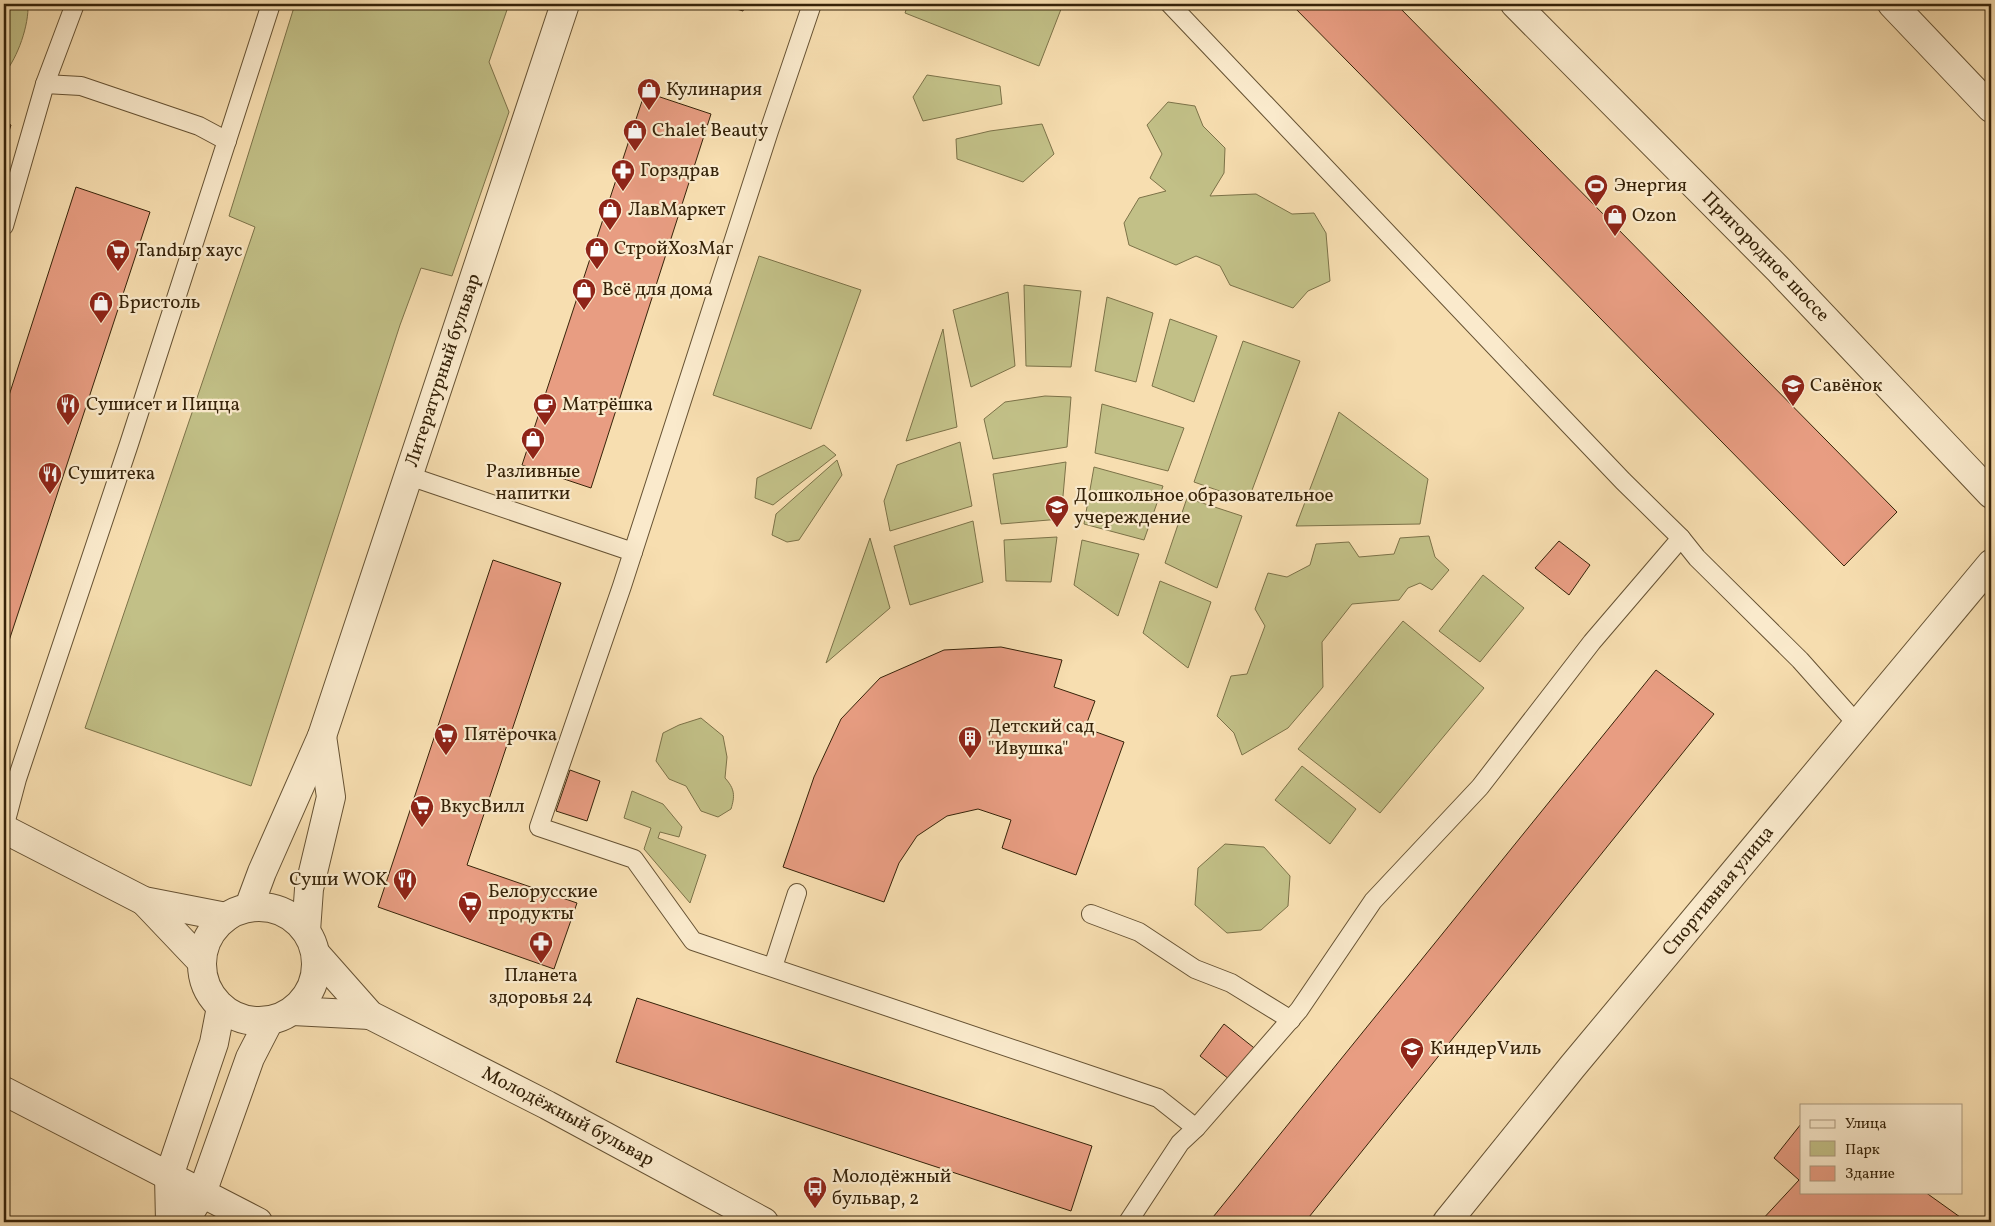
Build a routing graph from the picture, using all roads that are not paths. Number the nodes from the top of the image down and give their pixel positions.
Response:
1 (75, 4) edge
2 (271, 4) edge
3 (565, 4) edge
4 (812, 4) edge
5 (1170, 4) edge
6 (1515, 4) edge
7 (1892, 4) edge
8 (46, 84) junction
9 (1991, 108) edge
10 (226, 141) junction
11 (4, 226) edge
12 (409, 476) junction
13 (1991, 494) edge
14 (1682, 538) junction
15 (633, 552) junction
16 (1991, 564) edge
17 (1857, 724) junction
18 (322, 736) junction
19 (4, 829) edge
20 (796, 893) dead end
21 (144, 901) junction
22 (237, 912) junction
23 (1091, 914) dead end
24 (311, 942) junction
25 (202, 961) junction
26 (773, 967) junction
27 (221, 1007) junction
28 (370, 1015) junction
29 (281, 1016) junction
30 (1291, 1020) junction
31 (4, 1091) edge
32 (1196, 1128) junction
33 (169, 1176) junction
34 (202, 1193) junction
35 (170, 1222) edge
36 (184, 1222) edge
37 (258, 1222) edge
38 (764, 1222) edge
39 (1128, 1222) edge
40 (1447, 1222) edge

1 - 8 lane
2 - 10 lane
3 - 12 street, Литературный бульвар
4 - 15 lane
5 - 14 lane
6 - 13 street, Пригородное шоссе
7 - 9 street
8 - 10 lane
8 - 11 lane
10 - 19 lane
12 - 15 lane
12 - 18 street, Литературный бульвар
14 - 17 lane
14 - 30 lane
15 - 26 lane
16 - 17 street, Спортивная улица
17 - 40 street, Спортивная улица
18 - 22 street, Литературный бульвар
18 - 24 street, Литературный бульвар
19 - 21 street
20 - 26 lane
21 - 22 street
21 - 25 street
22 - 24 street
22 - 25 street
23 - 30 lane
24 - 28 street, Молодёжный бульвар
24 - 29 street
25 - 27 street
26 - 32 lane
27 - 29 street
27 - 33 street
28 - 29 street, Молодёжный бульвар
28 - 38 street, Молодёжный бульвар
29 - 34 street
30 - 32 lane
31 - 33 street
32 - 39 lane
33 - 34 street
33 - 35 street
34 - 36 street
34 - 37 street

